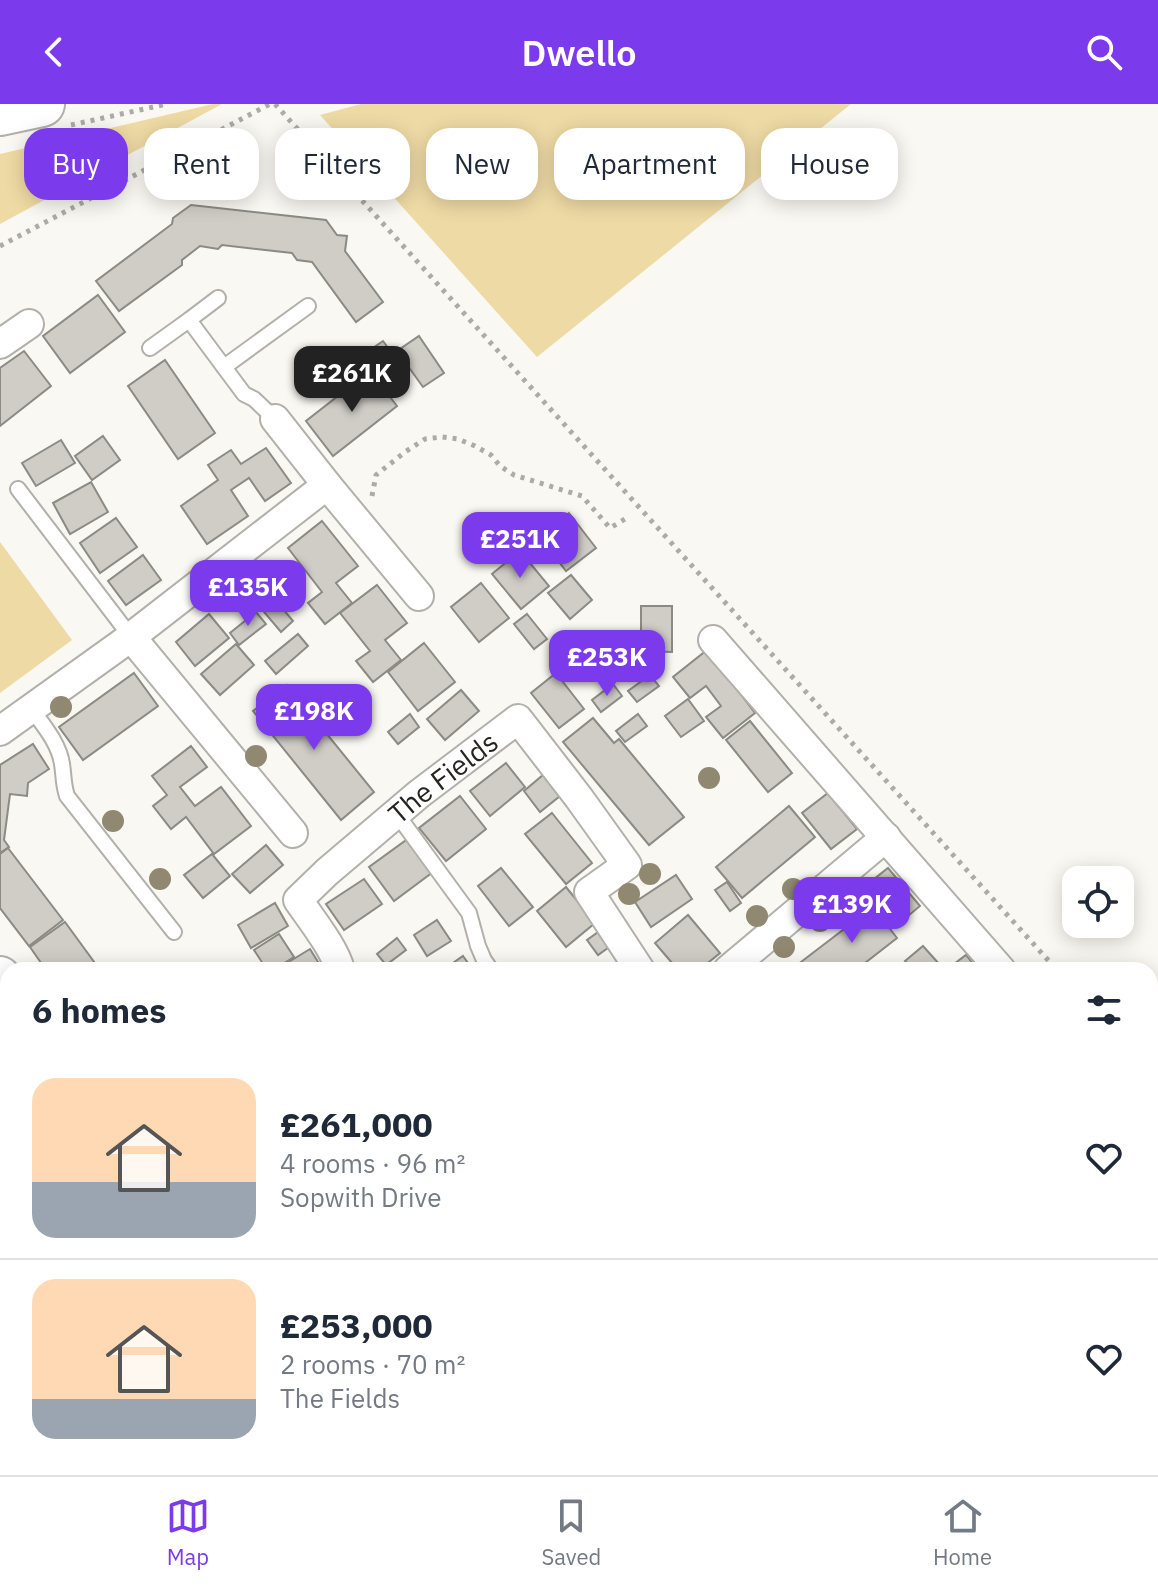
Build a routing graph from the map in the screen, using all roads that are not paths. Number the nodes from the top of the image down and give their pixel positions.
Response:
1 (0, 113) edge
2 (52, 115) edge
3 (218, 298) dead end
4 (308, 306) dead end
5 (189, 320) junction
6 (29, 324) dead end
7 (0, 344) edge
8 (150, 348) dead end
9 (224, 367) junction
10 (275, 419) joint
11 (327, 485) junction
12 (18, 489) dead end
13 (419, 596) dead end
14 (131, 637) junction
15 (713, 640) dead end
16 (31, 708) junction
17 (0, 731) edge
18 (396, 813) junction
19 (293, 833) dead end
20 (886, 837) junction
21 (174, 932) dead end
22 (338, 962) edge
23 (487, 962) edge
24 (635, 962) edge
25 (738, 962) edge
26 (994, 962) edge

1 - 2 main road
3 - 5 lane
4 - 9 lane
5 - 8 lane
5 - 9 lane
6 - 7 street
9 - 10 lane
10 - 11 street
11 - 13 street
11 - 14 street
12 - 14 lane
14 - 16 street
14 - 19 street
15 - 20 street
16 - 17 street
16 - 21 lane
18 - 22 street, The Fields
18 - 23 lane
18 - 24 street, The Fields
20 - 25 street
20 - 26 street

